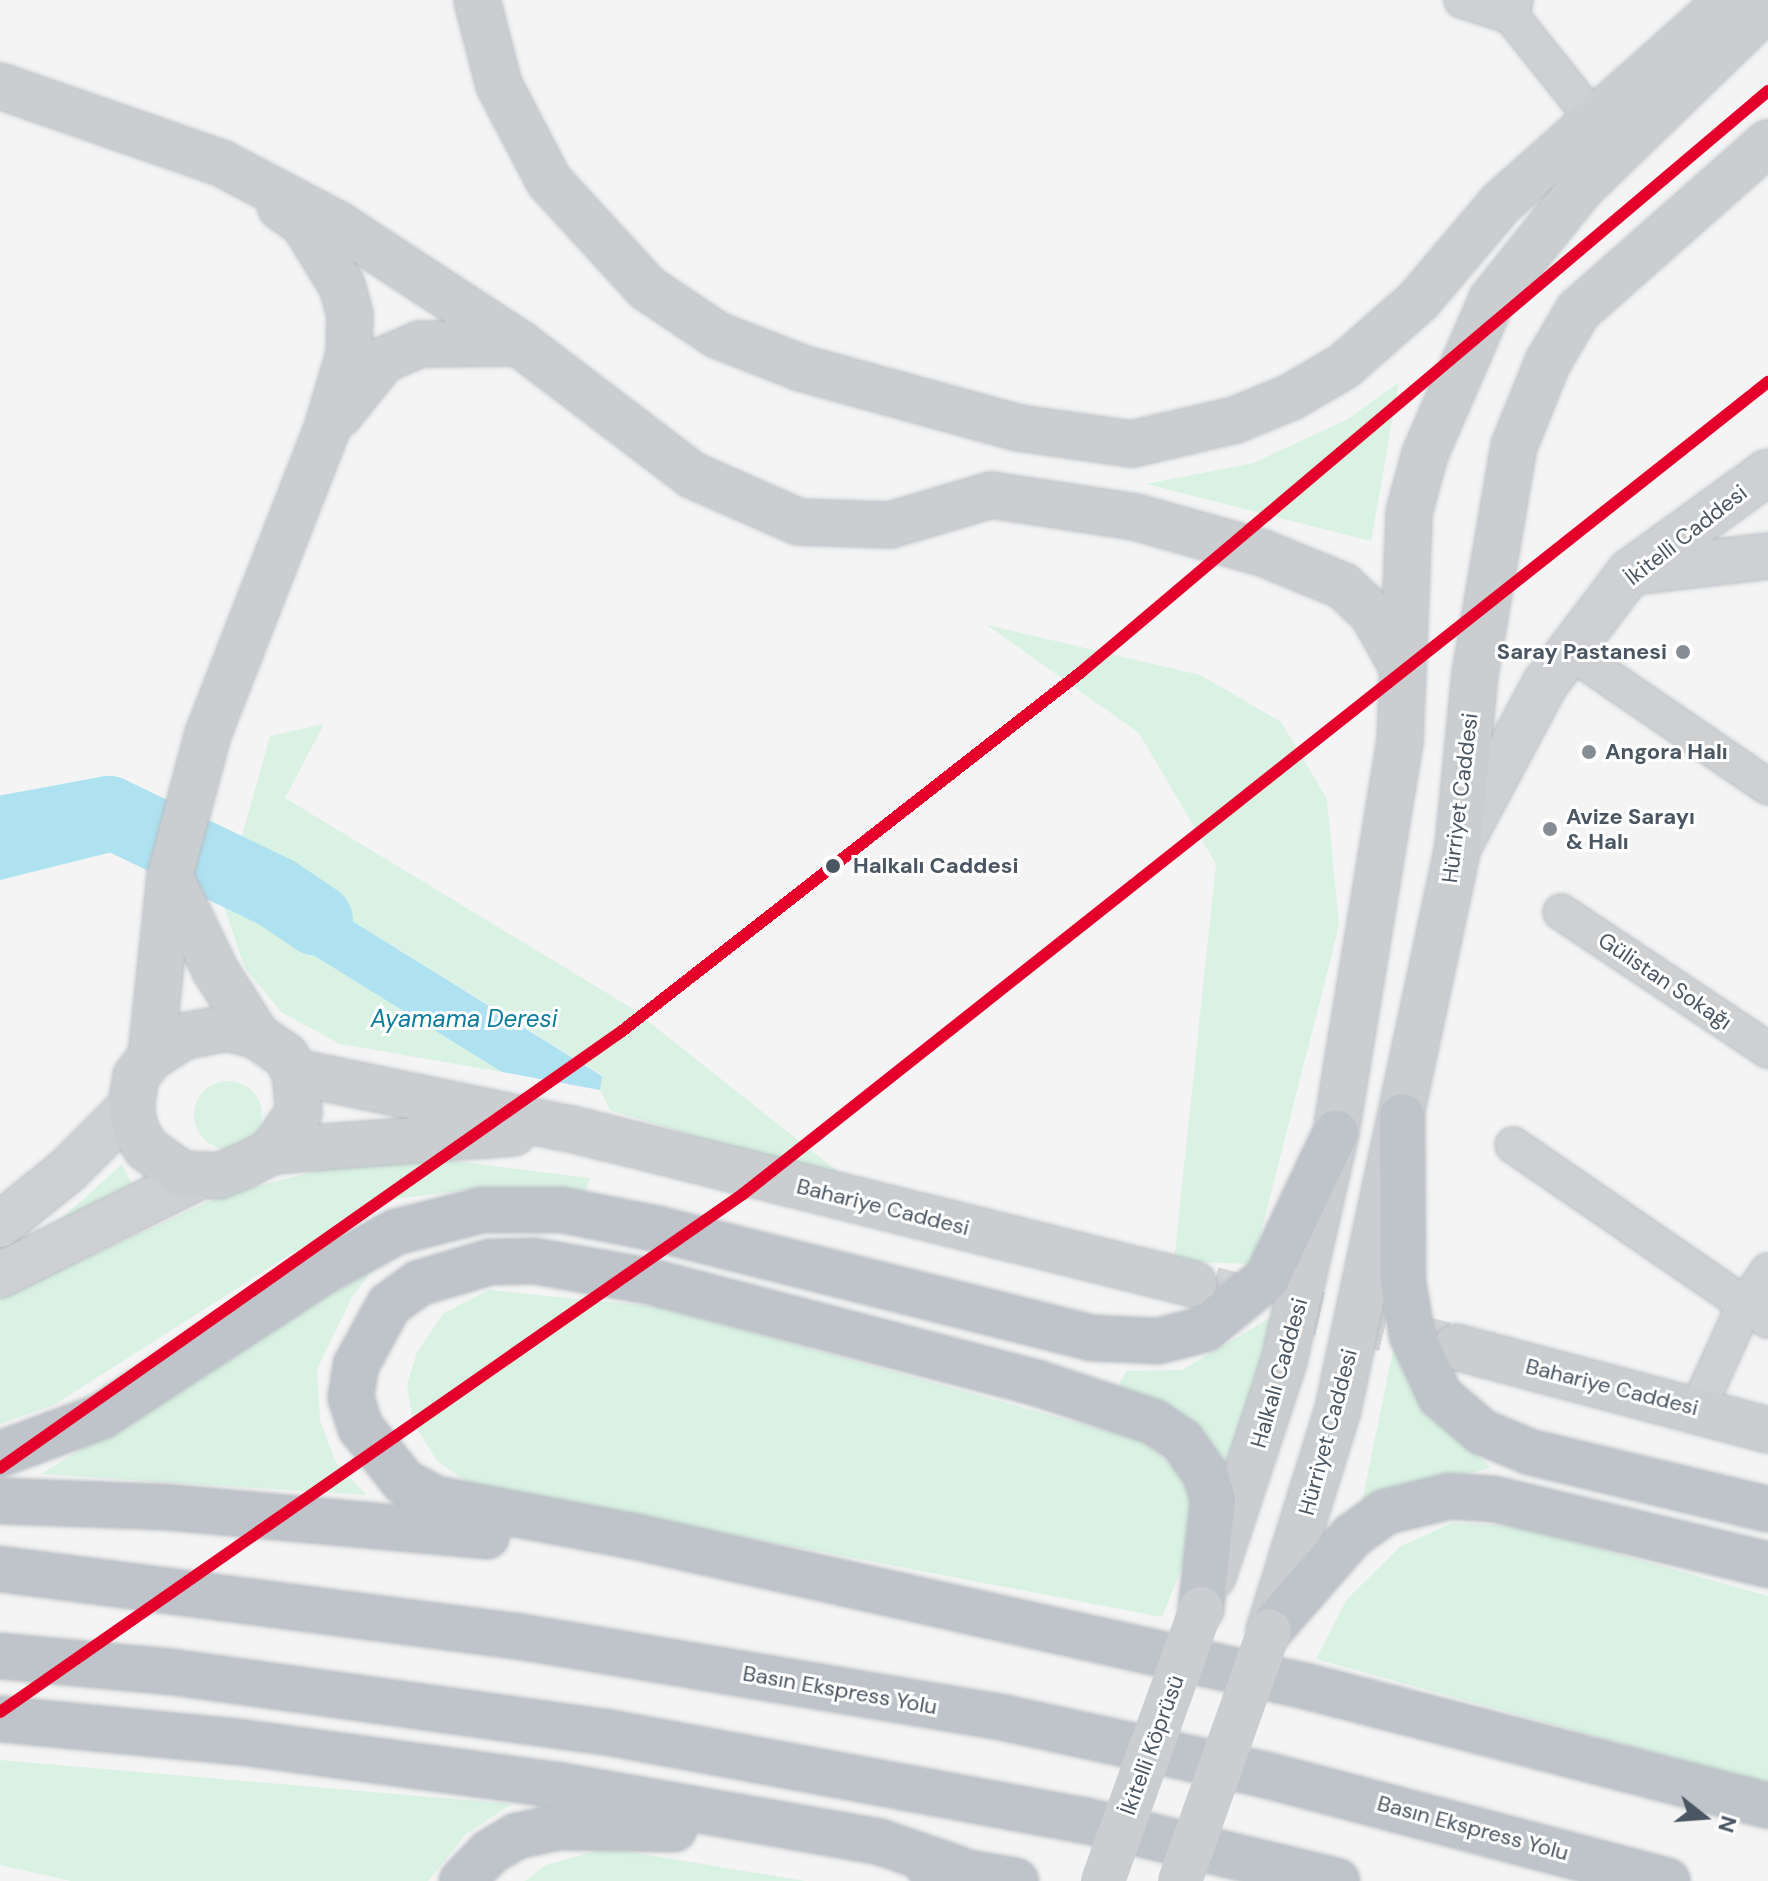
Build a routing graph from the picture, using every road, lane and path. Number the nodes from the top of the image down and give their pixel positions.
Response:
1 (477, 0) edge
2 (1462, 0) edge
3 (1729, 0) edge
4 (1768, 7) edge
5 (1513, 8) edge
6 (0, 86) edge
7 (1594, 120) junction
8 (1768, 143) edge
9 (221, 163) junction
10 (519, 343) junction
11 (326, 432) junction
12 (1768, 472) edge
13 (1768, 556) edge
14 (1630, 572) junction
15 (1568, 650) junction
16 (1403, 668) junction
17 (1768, 787) edge
18 (1458, 847) junction
19 (170, 876) junction
20 (1561, 912) dead end
21 (257, 1036) junction
22 (1768, 1050) edge
23 (151, 1057) junction
24 (295, 1072) junction
25 (131, 1107) junction
26 (1402, 1116) junction
27 (571, 1129) junction
28 (1336, 1132) junction
29 (1513, 1145) dead end
30 (272, 1151) junction
31 (197, 1177) junction
32 (0, 1225) edge
33 (1768, 1271) edge
34 (0, 1275) edge
35 (1194, 1284) tunnel mouth
36 (1756, 1312) edge
37 (1456, 1347) tunnel mouth
38 (1698, 1408) junction
39 (1768, 1430) edge
40 (0, 1454) edge
41 (0, 1501) edge
42 (1768, 1509) edge
43 (732, 1562) junction
44 (1768, 1565) edge
45 (0, 1569) edge
46 (1201, 1609) junction
47 (1269, 1631) junction
48 (0, 1656) edge
49 (0, 1719) edge
50 (1673, 1782) junction
51 (1768, 1806) edge
52 (1768, 1827) edge
53 (958, 1869) junction
54 (462, 1881) edge
55 (1016, 1881) edge
56 (1103, 1881) edge
57 (1180, 1881) edge
58 (1337, 1881) edge
59 (1667, 1881) edge

1 - 7 main road
2 - 5 street
3 - 7 main road
4 - 16 main road, Halkalı Caddesi
5 - 7 street
6 - 9 main road
8 - 18 main road, Hürriyet Caddesi
9 - 10 main road
9 - 11 main road
10 - 11 main road
10 - 16 main road
11 - 19 main road
12 - 14 main road, İkitelli Caddesi
13 - 14 main road
14 - 15 main road, İkitelli Caddesi
15 - 17 street
15 - 18 main road, İkitelli Caddesi
16 - 28 main road, Halkalı Caddesi
18 - 26 main road, Hürriyet Caddesi
19 - 21 main road
19 - 23 main road
20 - 22 street, Gülistan Sokağı
21 - 23 main road
21 - 24 main road
23 - 25 main road
24 - 27 main road, Bahariye Caddesi
24 - 30 main road
25 - 31 main road
25 - 32 main road
26 - 42 highway
26 - 47 main road, Hürriyet Caddesi
27 - 30 main road
27 - 35 main road, Bahariye Caddesi
28 - 40 highway
28 - 46 main road, Halkalı Caddesi
29 - 36 street
30 - 31 main road
31 - 34 main road
33 - 36 street
36 - 38 street
37 - 38 main road, Bahariye Caddesi
38 - 39 main road, Bahariye Caddesi
41 - 43 highway
43 - 46 highway
43 - 50 highway
44 - 47 highway
45 - 59 highway, Basın Ekspress Yolu
46 - 56 main road, İkitelli Köprüsü, bridge
47 - 57 main road, bridge
48 - 58 highway
49 - 53 highway
50 - 51 highway
50 - 52 highway
53 - 54 highway
53 - 55 highway

